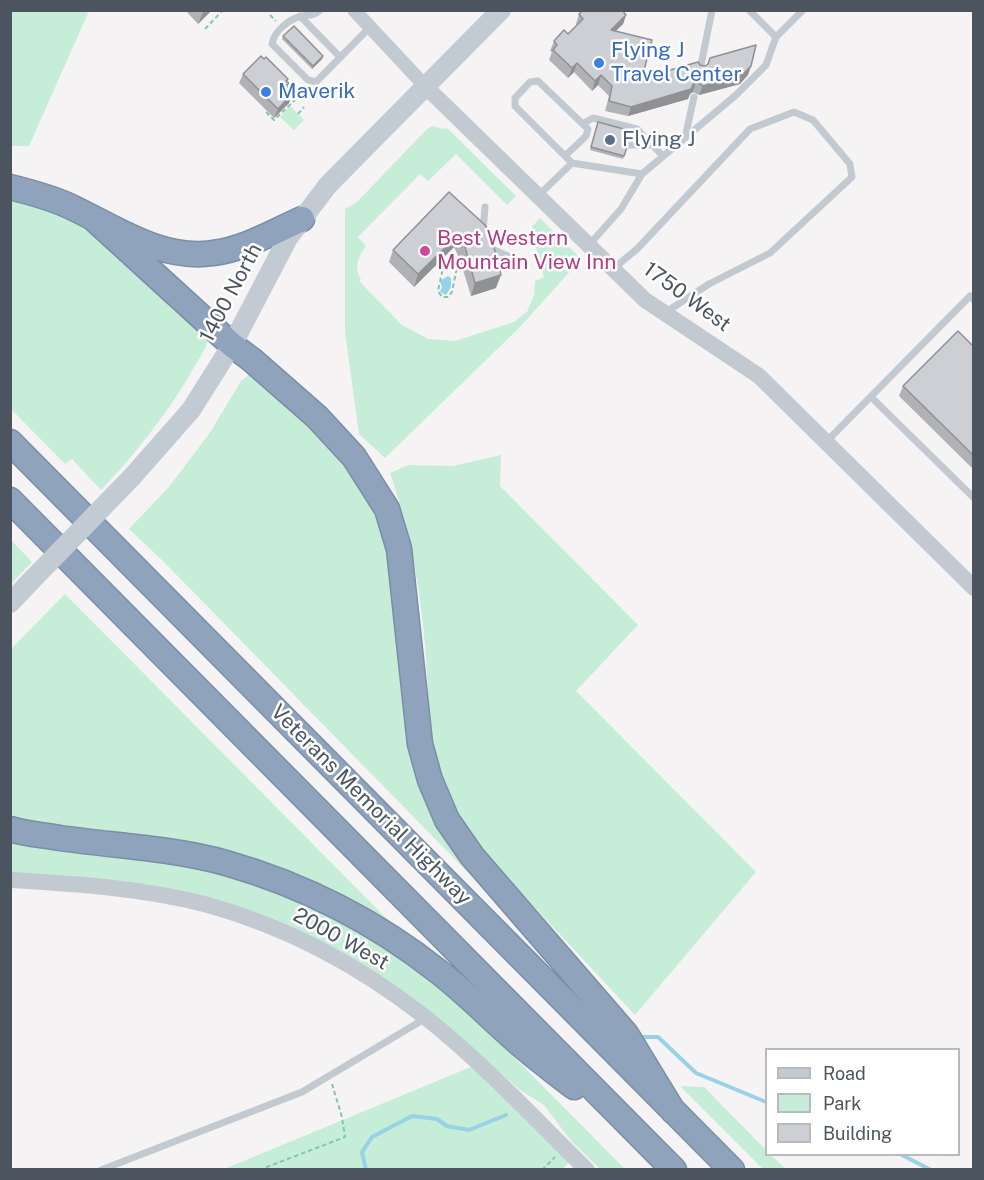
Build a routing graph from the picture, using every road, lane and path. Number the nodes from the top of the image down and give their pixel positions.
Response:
1 (217, 10) edge
2 (223, 10) edge
3 (320, 10) edge
4 (354, 10) edge
5 (501, 10) edge
6 (712, 10) edge
7 (749, 10) edge
8 (803, 10) edge
9 (220, 14) junction
10 (270, 15) dead end
11 (300, 16) junction
12 (276, 21) dead end
13 (370, 27) junction
14 (205, 29) dead end
15 (776, 37) junction
16 (340, 57) junction
17 (700, 70) edge
18 (425, 86) junction
19 (694, 97) edge
20 (296, 99) dead end
21 (304, 107) dead end
22 (266, 112) dead end
23 (298, 114) dead end
24 (584, 123) junction
25 (685, 138) junction
26 (627, 145) edge
27 (652, 145) junction
28 (566, 156) junction
29 (663, 156) junction
30 (572, 163) junction
31 (642, 174) junction
32 (10, 187) edge
33 (538, 196) junction
34 (485, 207) dead end
35 (94, 219) junction
36 (302, 219) junction
37 (588, 245) junction
38 (517, 260) dead end
39 (444, 262) edge
40 (459, 262) dead end
41 (613, 269) junction
42 (974, 300) edge
43 (666, 312) junction
44 (232, 345) junction
45 (871, 397) junction
46 (10, 442) edge
47 (826, 442) junction
48 (974, 498) edge
49 (10, 500) edge
50 (974, 588) edge
51 (10, 603) edge
52 (10, 829) edge
53 (10, 880) edge
54 (426, 1018) junction
55 (330, 1075) junction
56 (674, 1111) junction
57 (564, 1148) junction
58 (654, 1149) junction
59 (101, 1170) edge
60 (259, 1170) edge
61 (542, 1170) edge
62 (587, 1170) edge
63 (674, 1170) edge
64 (732, 1170) edge

1 - 9 path
2 - 9 path
3 - 11 lane
4 - 13 street, 1750 West
5 - 18 main road, 1400 North
6 - 17 lane
7 - 15 lane
8 - 15 lane
9 - 14 path
10 - 12 path
11 - 16 lane
11 - 16 lane
13 - 16 lane
13 - 18 street, 1750 West
15 - 25 lane
18 - 33 street, 1750 West
18 - 36 main road, 1400 North
19 - 25 lane
20 - 22 path
21 - 23 path
24 - 27 lane
24 - 28 lane
24 - 28 lane
25 - 29 lane
26 - 27 lane
27 - 29 lane
28 - 30 lane
29 - 31 lane
30 - 31 lane
30 - 33 lane
31 - 37 lane
32 - 35 highway
33 - 37 street, 1750 West
34 - 38 lane
35 - 36 highway
35 - 44 highway
36 - 44 main road, 1400 North
37 - 41 street, 1750 West
39 - 40 path
41 - 43 street, 1750 West
41 - 43 lane
42 - 45 lane
43 - 47 street, 1750 West
44 - 51 main road, 1400 North, bridge
44 - 56 highway
45 - 47 lane
45 - 48 lane
46 - 56 highway, Veterans Memorial Highway
47 - 50 street, 1750 West
49 - 58 highway, Veterans Memorial Highway
52 - 58 highway
53 - 54 street, 2000 West
54 - 55 lane
54 - 57 street, 2000 West
55 - 59 lane
55 - 60 path
56 - 64 highway, Veterans Memorial Highway
57 - 61 path
57 - 62 street, 2000 West
58 - 63 highway, Veterans Memorial Highway

